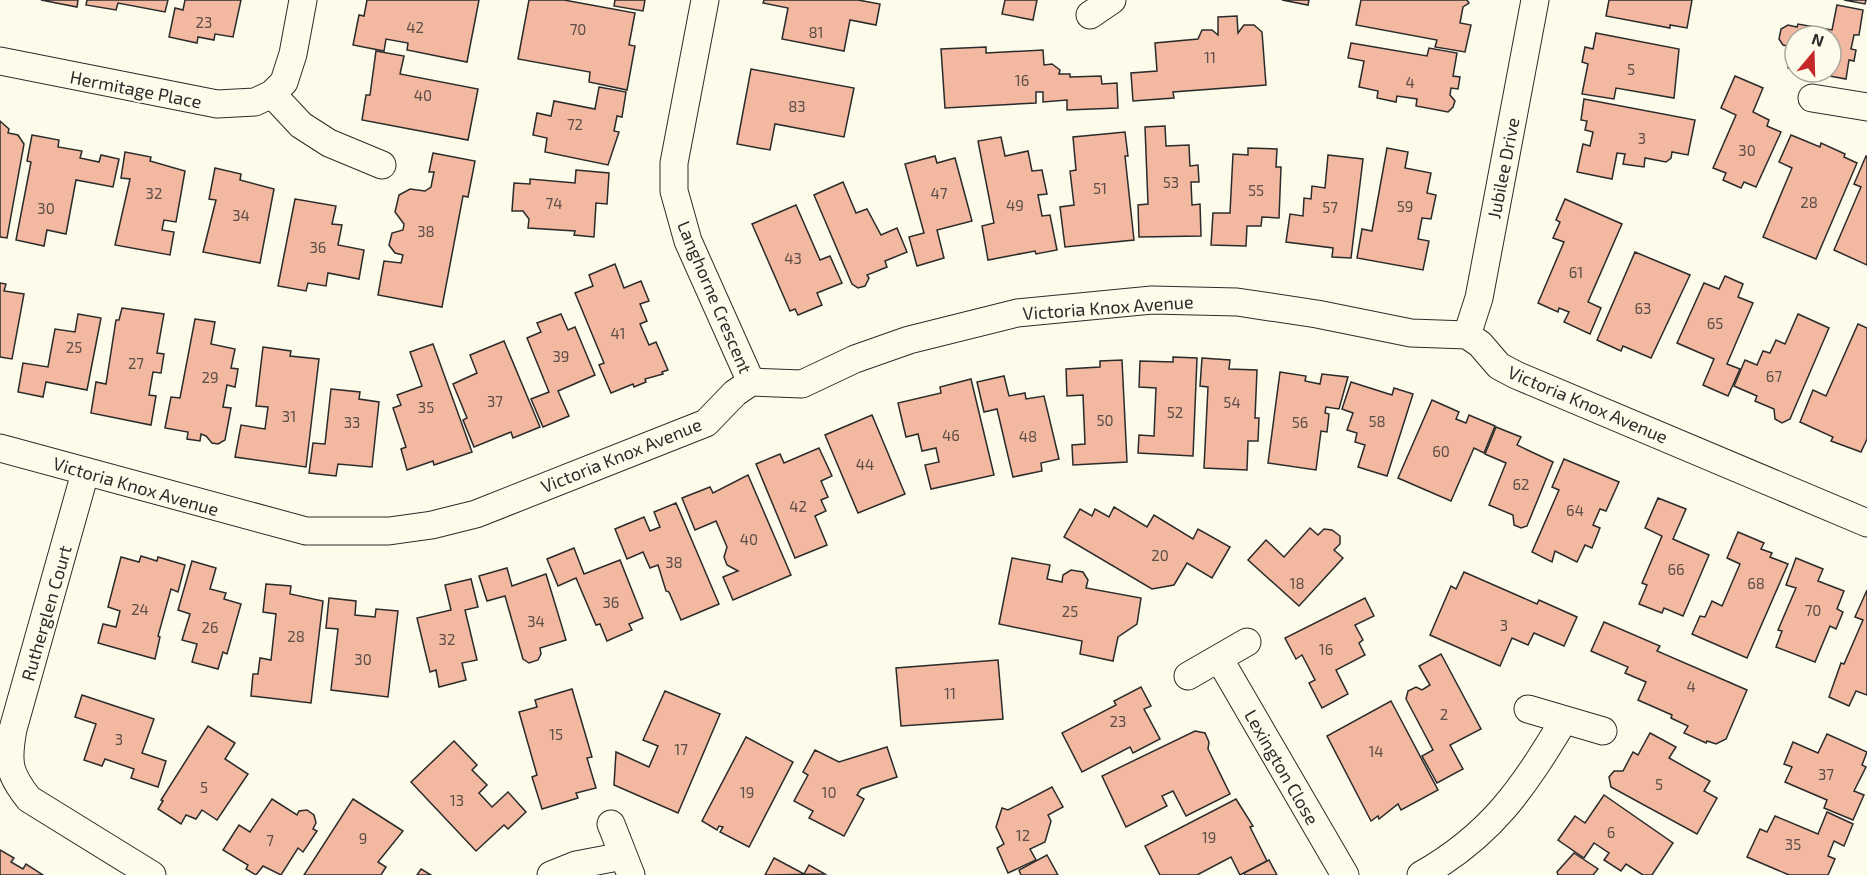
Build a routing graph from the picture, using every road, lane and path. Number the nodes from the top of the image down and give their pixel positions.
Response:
1 (303, 0) edge
2 (705, 0) edge
3 (1534, 0) edge
4 (0, 61) edge
5 (272, 94) junction
6 (1812, 99) dead end
7 (1867, 108) edge
8 (382, 165) dead end
9 (1467, 335) junction
10 (751, 382) junction
11 (0, 448) edge
12 (85, 472) junction
13 (1867, 523) edge
14 (1247, 642) dead end
15 (1220, 660) junction
16 (1188, 676) dead end
17 (1528, 709) dead end
18 (1564, 720) junction
19 (1603, 731) dead end
20 (4, 752) edge
21 (611, 824) dead end
22 (627, 866) edge
23 (152, 875) edge
24 (552, 875) edge
25 (1345, 875) edge
26 (1421, 875) edge

1 - 5 street
2 - 10 street, Langhorne Crescent
3 - 9 street, Jubilee Drive
4 - 5 street, Hermitage Place
5 - 8 street
6 - 7 street
9 - 10 street, Victoria Knox Avenue
9 - 13 street, Victoria Knox Avenue
10 - 12 street, Victoria Knox Avenue
11 - 12 street, Victoria Knox Avenue
12 - 20 street, Rutherglen Court
14 - 15 street
15 - 16 street
15 - 25 street, Lexington Close
17 - 18 street
18 - 19 street
18 - 26 street
20 - 23 street, Rutherglen Court
21 - 22 street
22 - 24 street

